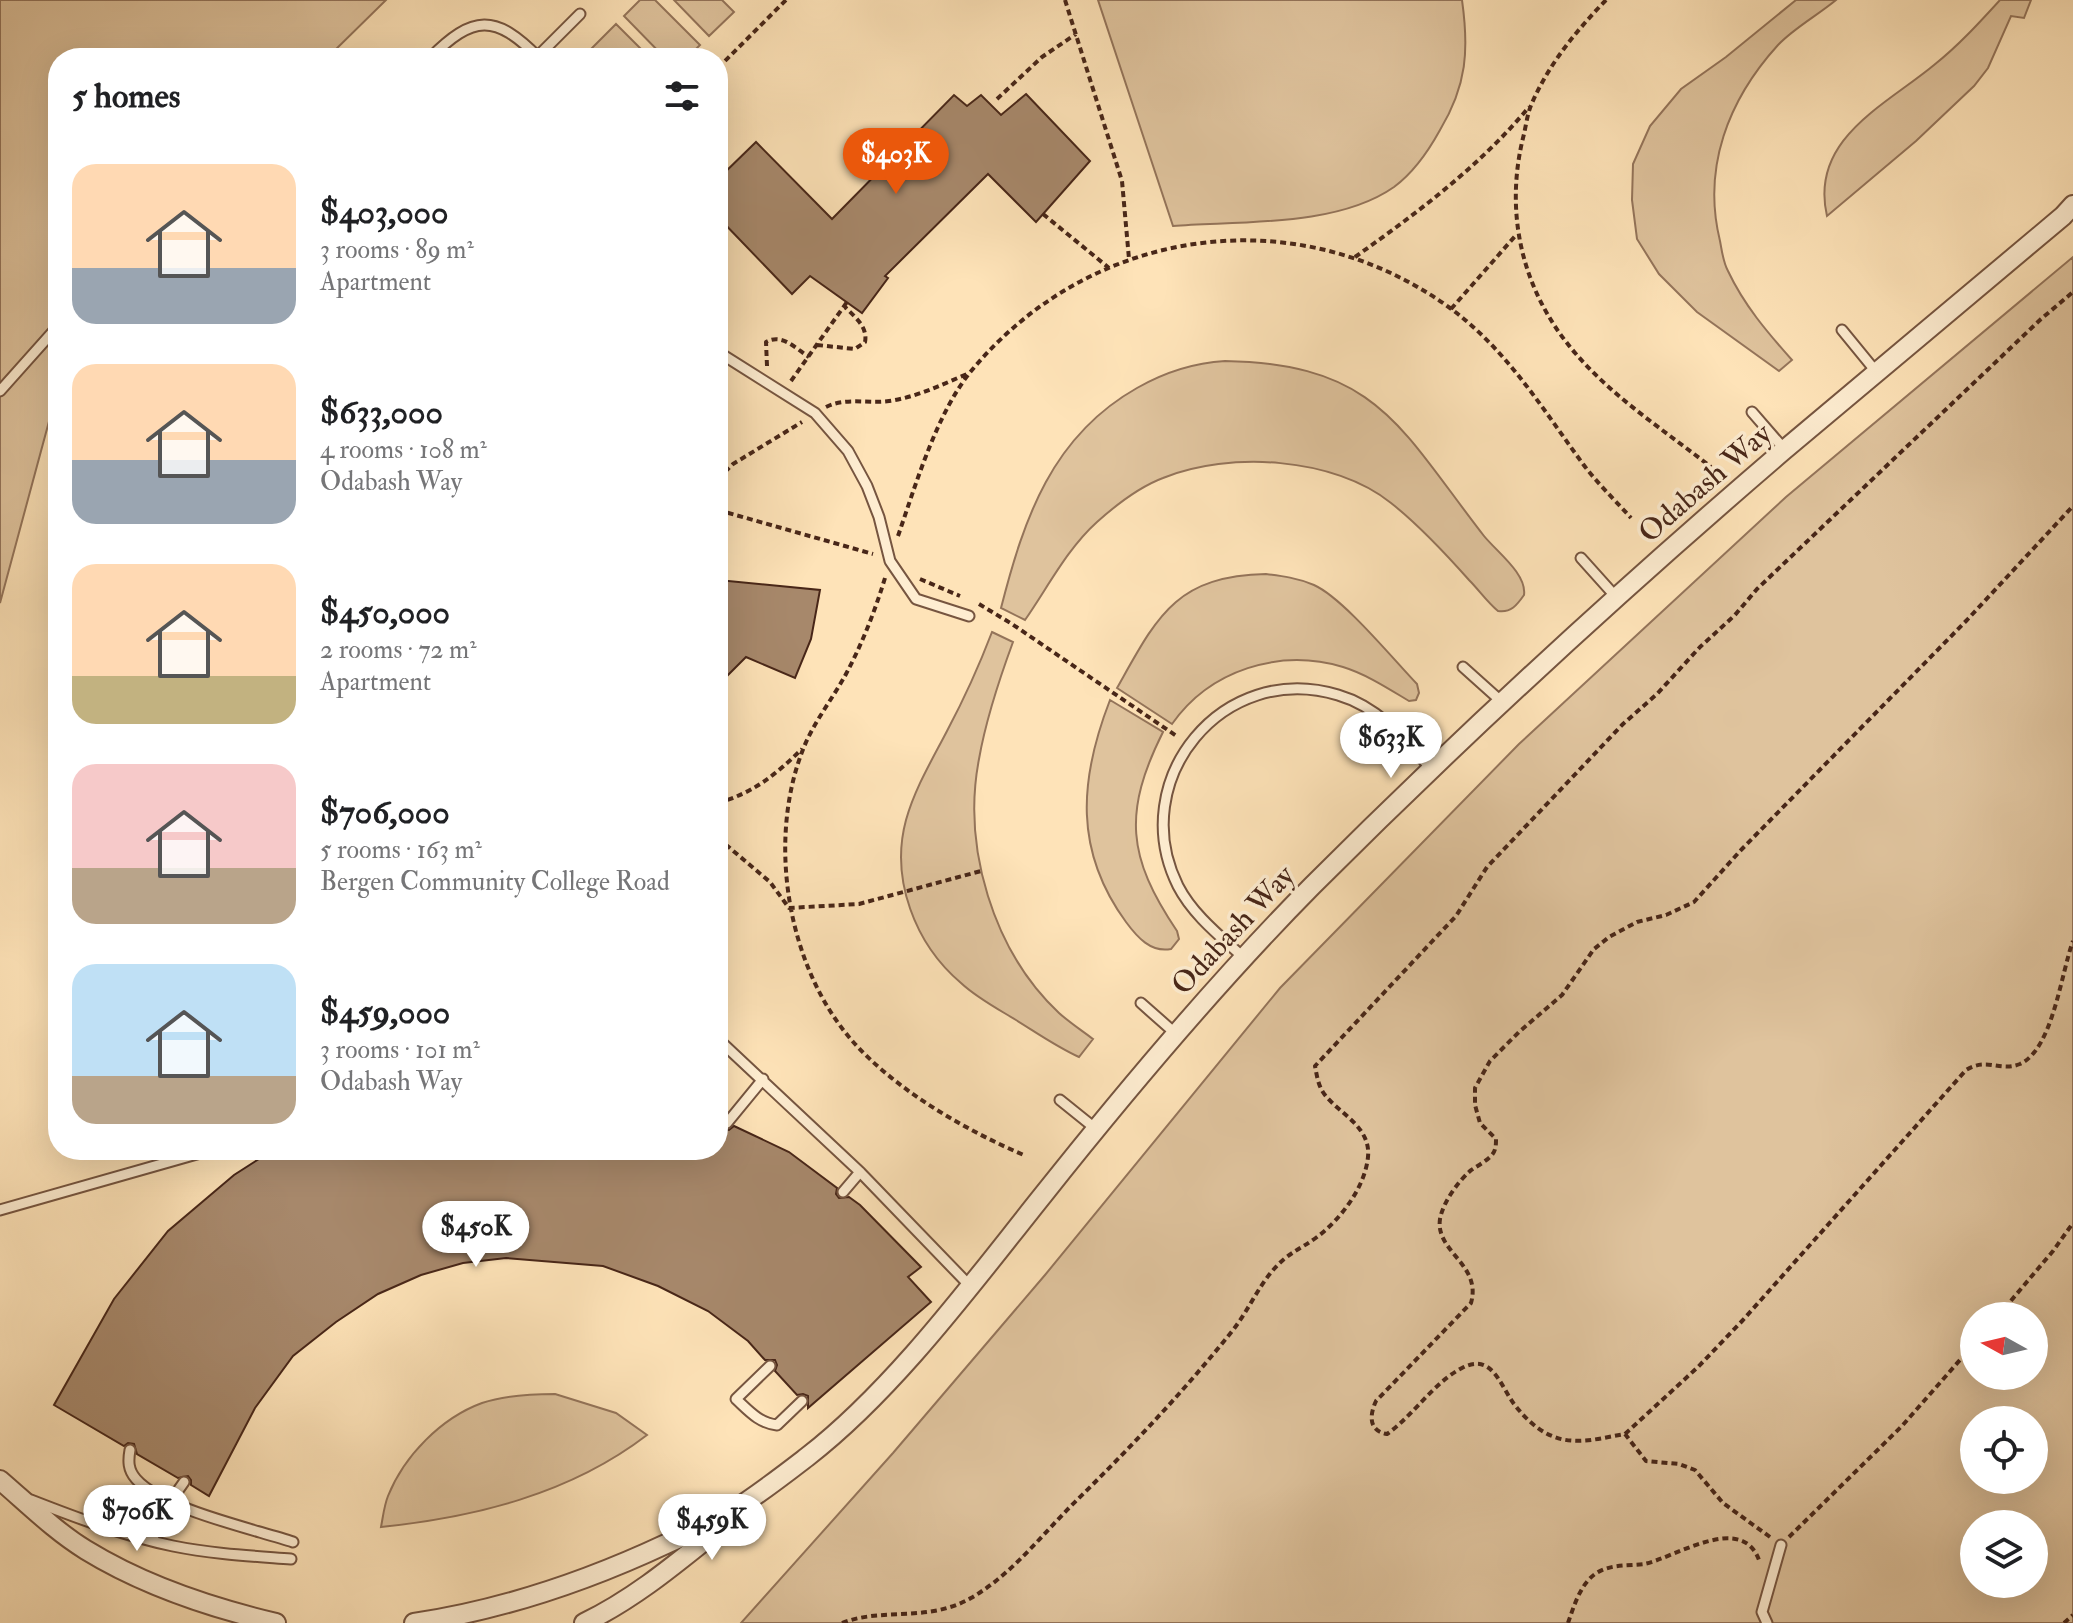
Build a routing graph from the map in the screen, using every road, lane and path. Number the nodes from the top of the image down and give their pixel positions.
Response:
1 (786, 0) edge
2 (1065, 0) edge
3 (1606, 0) edge
4 (580, 14) dead end
5 (1076, 34) junction
6 (440, 48) edge
7 (529, 48) edge
8 (547, 48) edge
9 (728, 58) edge
10 (997, 99) dead end
11 (1531, 105) junction
12 (2073, 205) edge
13 (1043, 214) dead end
14 (1517, 234) junction
15 (1355, 257) junction
16 (1129, 259) junction
17 (1109, 268) junction
18 (2073, 292) edge
19 (1451, 309) junction
20 (1842, 330) dead end
21 (48, 337) edge
22 (817, 345) junction
23 (728, 357) edge
24 (809, 357) junction
25 (767, 367) dead end
26 (970, 372) junction
27 (1878, 374) junction
28 (778, 375) dead end
29 (0, 391) edge
30 (1752, 412) dead end
31 (815, 413) junction
32 (1785, 450) junction
33 (1711, 467) dead end
34 (728, 469) edge
35 (2073, 506) edge
36 (728, 513) edge
37 (1631, 518) dead end
38 (1581, 558) dead end
39 (890, 561) junction
40 (1616, 597) junction
41 (969, 616) dead end
42 (1463, 667) dead end
43 (1502, 702) junction
44 (1189, 745) junction
45 (804, 747) junction
46 (1432, 770) junction
47 (728, 800) edge
48 (728, 846) edge
49 (981, 871) dead end
50 (789, 908) junction
51 (2073, 941) edge
52 (1244, 958) junction
53 (1141, 1003) dead end
54 (1176, 1034) junction
55 (728, 1048) edge
56 (763, 1079) junction
57 (1060, 1100) dead end
58 (728, 1122) edge
59 (1096, 1129) junction
60 (1026, 1156) dead end
61 (176, 1160) edge
62 (860, 1172) junction
63 (843, 1192) dead end
64 (0, 1210) edge
65 (2073, 1223) edge
66 (970, 1286) junction
67 (2010, 1302) edge
68 (1960, 1360) edge
69 (770, 1366) dead end
70 (802, 1401) dead end
71 (1625, 1434) junction
72 (130, 1450) dead end
73 (810, 1455) junction
74 (0, 1480) edge
75 (184, 1482) dead end
76 (17, 1494) junction
77 (170, 1502) junction
78 (152, 1540) junction
79 (293, 1542) dead end
80 (1781, 1545) junction
81 (291, 1559) dead end
82 (1769, 1592) junction
83 (2073, 1615) edge
84 (276, 1623) edge
85 (414, 1623) edge
86 (584, 1623) edge
87 (842, 1623) edge
88 (1568, 1623) edge
89 (1767, 1623) edge
90 (2064, 1623) edge

1 - 9 path
2 - 5 path
3 - 11 path
4 - 8 lane
5 - 10 path
5 - 16 path
6 - 7 lane
11 - 14 path
11 - 15 path
12 - 27 street, Odabash Way
13 - 17 path
14 - 19 path
14 - 33 path
15 - 16 path
15 - 19 path
16 - 17 path
17 - 26 path
18 - 87 path
19 - 37 path
20 - 27 lane
21 - 29 lane
22 - 22 path
22 - 24 path
23 - 31 lane
24 - 25 path
24 - 28 path
26 - 31 path
26 - 39 path
27 - 32 street, Odabash Way
30 - 32 lane
31 - 34 path
31 - 39 lane
32 - 40 street, Odabash Way
35 - 71 path
36 - 39 path
38 - 40 lane
39 - 41 lane
39 - 44 path
39 - 45 path
40 - 43 street, Odabash Way
42 - 43 lane
43 - 46 street, Odabash Way
44 - 46 lane
44 - 52 lane
45 - 47 path
45 - 50 path
46 - 52 street, Odabash Way
48 - 50 path
49 - 50 path
50 - 60 path
51 - 71 path
52 - 54 street, Odabash Way
53 - 54 lane
54 - 59 street, Odabash Way
55 - 56 lane
56 - 58 lane
56 - 62 lane
57 - 59 lane
59 - 66 street, Odabash Way
61 - 64 lane
62 - 63 lane
62 - 66 lane
65 - 67 path
66 - 73 street, Odabash Way
68 - 80 path
69 - 70 lane
71 - 80 path
72 - 77 lane
73 - 85 street, Odabash Way
73 - 86 street
74 - 76 street
75 - 77 lane
76 - 78 lane
76 - 84 street
77 - 78 lane
77 - 79 lane
78 - 81 lane
80 - 82 lane
82 - 88 path
82 - 89 lane
83 - 90 path

